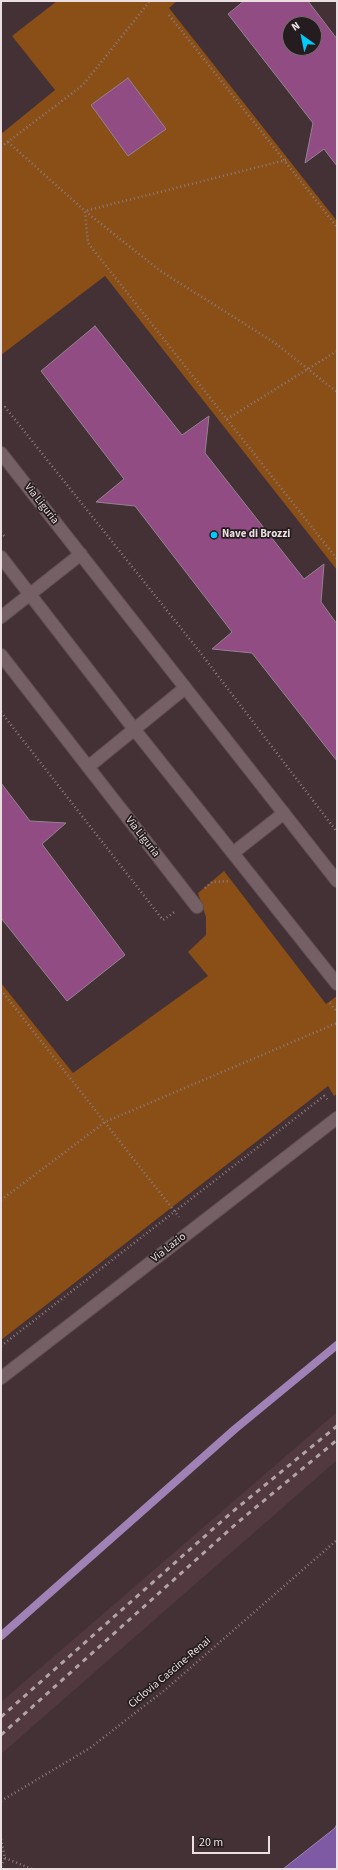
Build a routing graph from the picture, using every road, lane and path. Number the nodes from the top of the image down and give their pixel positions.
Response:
1 (150, 1) edge
2 (169, 15) dead end
3 (8, 142) junction
4 (1, 147) edge
5 (286, 160) junction
6 (85, 211) junction
7 (337, 227) edge
8 (337, 351) edge
9 (308, 369) junction
10 (337, 392) edge
11 (1, 410) edge
12 (227, 420) junction
13 (1, 453) edge
14 (81, 554) junction
15 (1, 557) edge
16 (337, 559) edge
17 (30, 594) junction
18 (1, 617) edge
19 (1, 656) edge
20 (185, 688) junction
21 (1, 712) edge
22 (134, 729) junction
23 (88, 767) junction
24 (284, 813) junction
25 (337, 832) edge
26 (233, 853) junction
27 (237, 881) dead end
28 (337, 881) edge
29 (194, 903) junction
30 (337, 984) edge
31 (1, 990) edge
32 (337, 1023) edge
33 (331, 1104) dead end
34 (337, 1118) edge
35 (105, 1122) junction
36 (1, 1200) edge
37 (175, 1211) junction
38 (191, 1231) junction
39 (1, 1346) edge
40 (1, 1378) edge
41 (337, 1540) edge
42 (1, 1801) edge
43 (1, 1839) edge
44 (5, 1858) junction
45 (1, 1867) edge
46 (32, 1869) edge

1 - 3 path
2 - 5 path
3 - 4 path
3 - 6 path
5 - 6 path
5 - 7 path
6 - 9 path
6 - 12 path
8 - 9 path
9 - 10 path
9 - 12 path
11 - 25 path
12 - 16 path
13 - 14 street, Via Liguria
14 - 17 street
14 - 20 street, Via Liguria
15 - 17 street
17 - 18 street
17 - 22 street
19 - 23 street, Via Liguria
20 - 22 street
20 - 24 street, Via Liguria
21 - 29 path
22 - 23 street
22 - 26 street
23 - 29 street, Via Liguria
24 - 26 street
24 - 28 street, Via Liguria
26 - 30 street
27 - 29 path
31 - 35 path
32 - 35 path
33 - 37 path
34 - 38 street, Via Lazio
35 - 36 path
35 - 37 path
37 - 38 path
37 - 39 path
38 - 40 street, Via Lazio
41 - 42 path, Ciclovia Cascine-Renai
43 - 44 path
44 - 45 path
44 - 46 path

